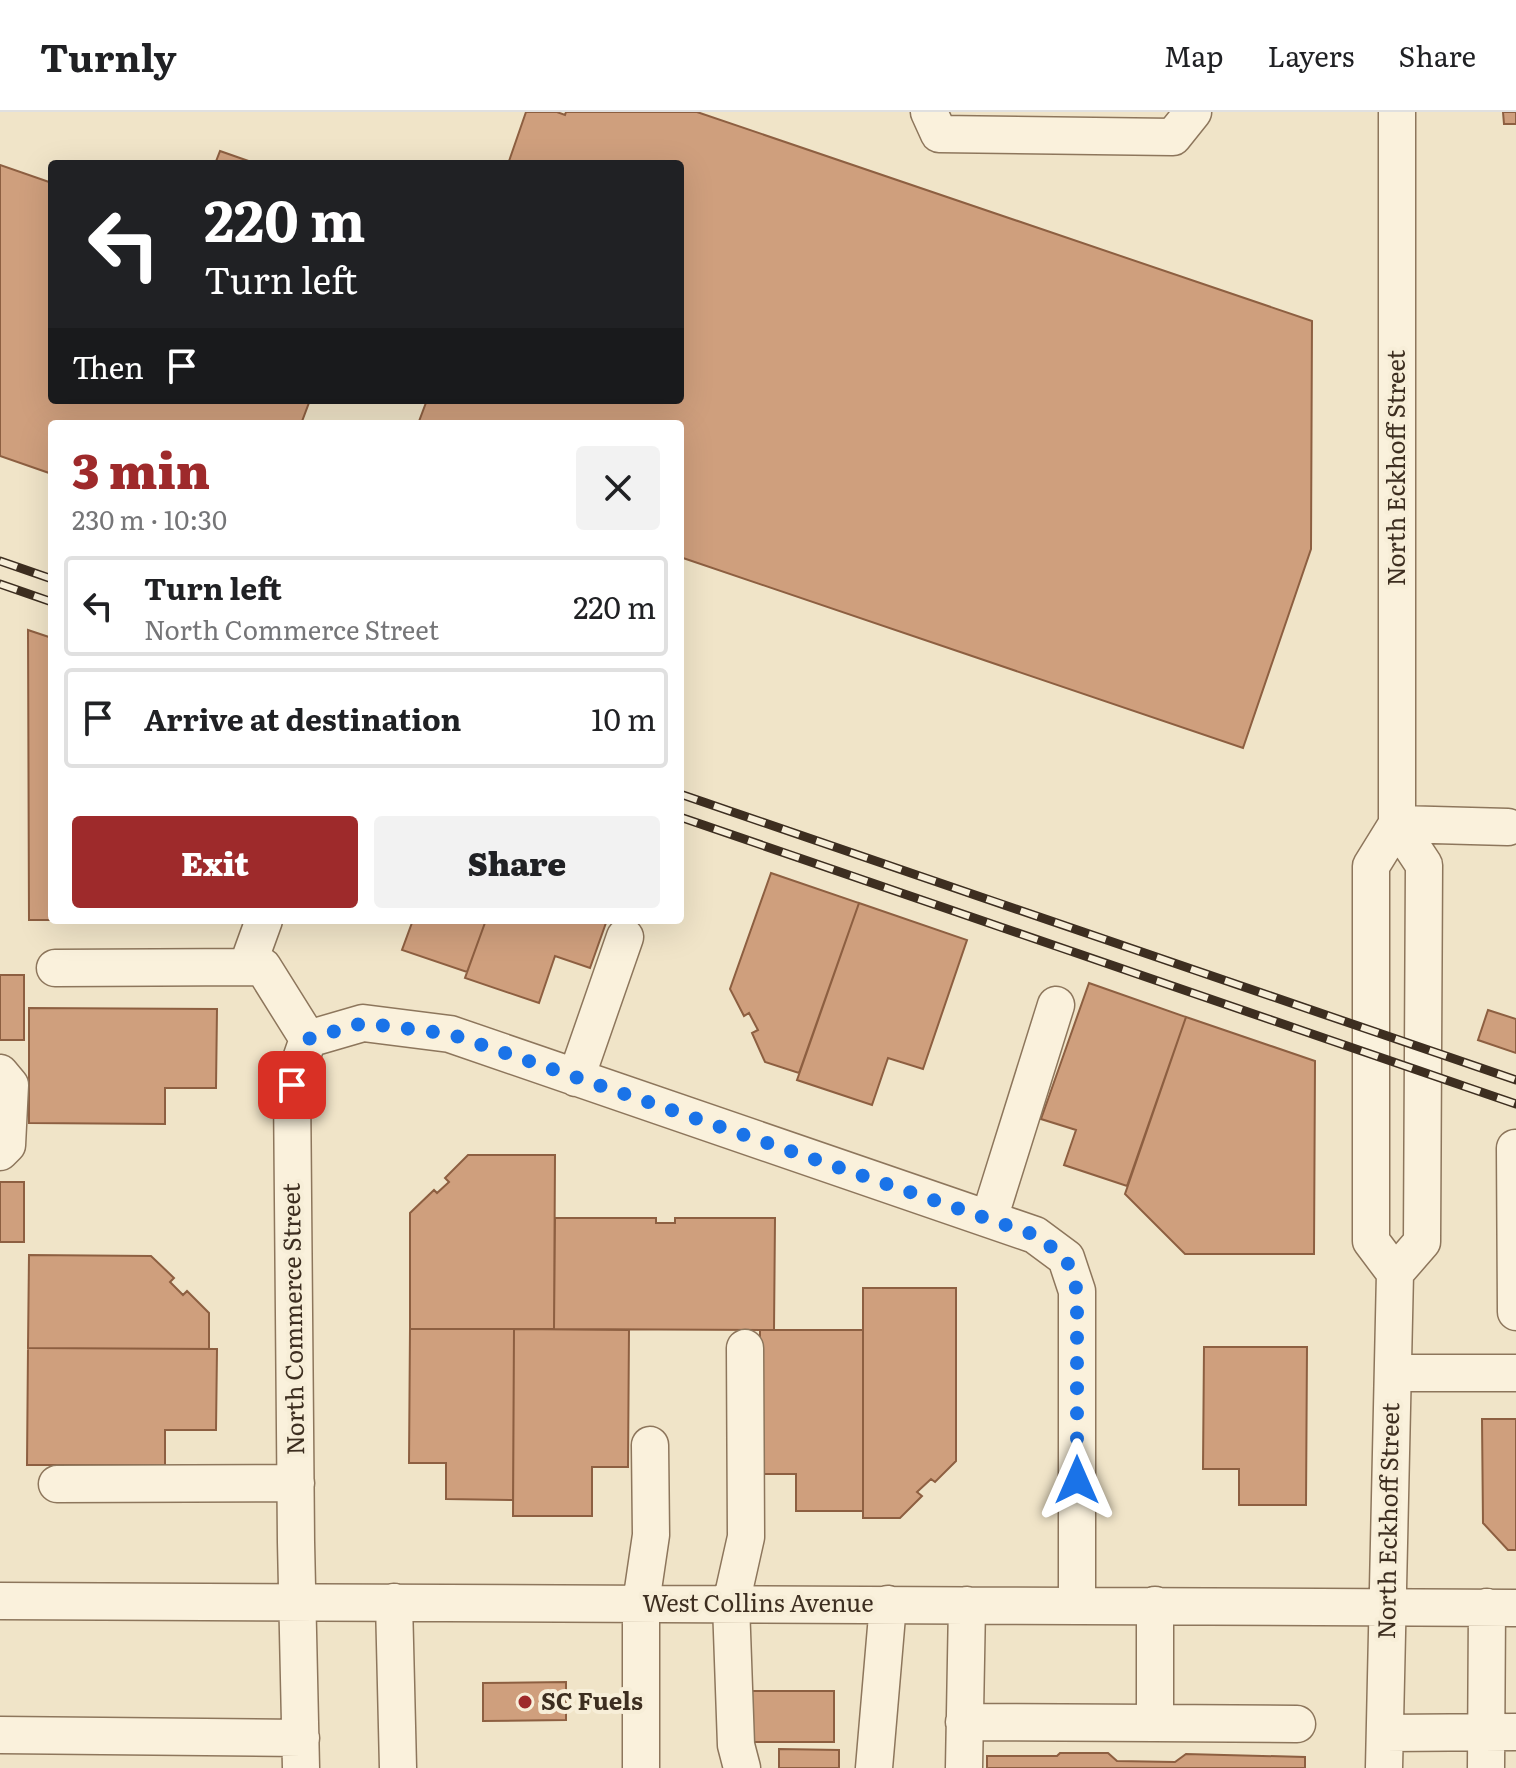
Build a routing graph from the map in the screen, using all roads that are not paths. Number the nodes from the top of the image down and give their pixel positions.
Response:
1 (929, 112) edge
2 (1193, 112) edge
3 (1397, 112) edge
4 (1397, 824) junction
5 (1508, 827) dead end
6 (263, 924) edge
7 (625, 937) dead end
8 (247, 967) junction
9 (55, 968) dead end
10 (1056, 1005) dead end
11 (308, 1039) junction
12 (0, 1073) edge
13 (576, 1078) junction
14 (1515, 1148) edge
15 (0, 1152) edge
16 (989, 1219) junction
17 (1395, 1273) junction
18 (1516, 1312) edge
19 (745, 1348) dead end
20 (1393, 1373) junction
21 (1516, 1373) edge
22 (650, 1445) dead end
23 (296, 1483) junction
24 (57, 1484) dead end
25 (0, 1601) edge
26 (299, 1602) junction
27 (394, 1602) junction
28 (641, 1603) junction
29 (731, 1604) junction
30 (888, 1604) junction
31 (967, 1605) junction
32 (1077, 1605) junction
33 (1155, 1605) junction
34 (1388, 1606) junction
35 (1501, 1608) edge
36 (964, 1722) junction
37 (1155, 1723) junction
38 (1297, 1724) dead end
39 (1501, 1732) edge
40 (0, 1735) edge
41 (1385, 1750) edge
42 (301, 1753) edge
43 (398, 1768) edge
44 (641, 1768) edge
45 (742, 1768) edge
46 (874, 1768) edge
47 (964, 1768) edge
48 (1486, 1768) edge

1 - 2 street
3 - 4 street, North Eckhoff Street
4 - 5 street
4 - 17 street
4 - 17 street
6 - 8 street
7 - 13 street
8 - 9 street
8 - 11 street
10 - 16 street
11 - 13 street
11 - 23 street, North Commerce Street
12 - 15 street
13 - 16 street
14 - 18 street
16 - 32 street
17 - 20 street, North Eckhoff Street
19 - 29 street
20 - 21 street
20 - 34 street, North Eckhoff Street
22 - 28 street
23 - 24 street
23 - 26 street, North Commerce Street
25 - 26 street, West Collins Avenue
26 - 27 street, West Collins Avenue
26 - 42 street, North Commerce Street
27 - 28 street, West Collins Avenue
27 - 43 street
28 - 29 street, West Collins Avenue
28 - 44 street
29 - 30 street, West Collins Avenue
29 - 45 street
30 - 31 street, West Collins Avenue
30 - 46 street
31 - 32 street, West Collins Avenue
31 - 36 street
32 - 33 street, West Collins Avenue
33 - 34 street, West Collins Avenue
33 - 37 street
34 - 35 street, West Collins Avenue
34 - 41 street, North Eckhoff Street
35 - 39 street
36 - 37 street
36 - 47 street
37 - 38 street
39 - 41 street
39 - 48 street
40 - 42 street

